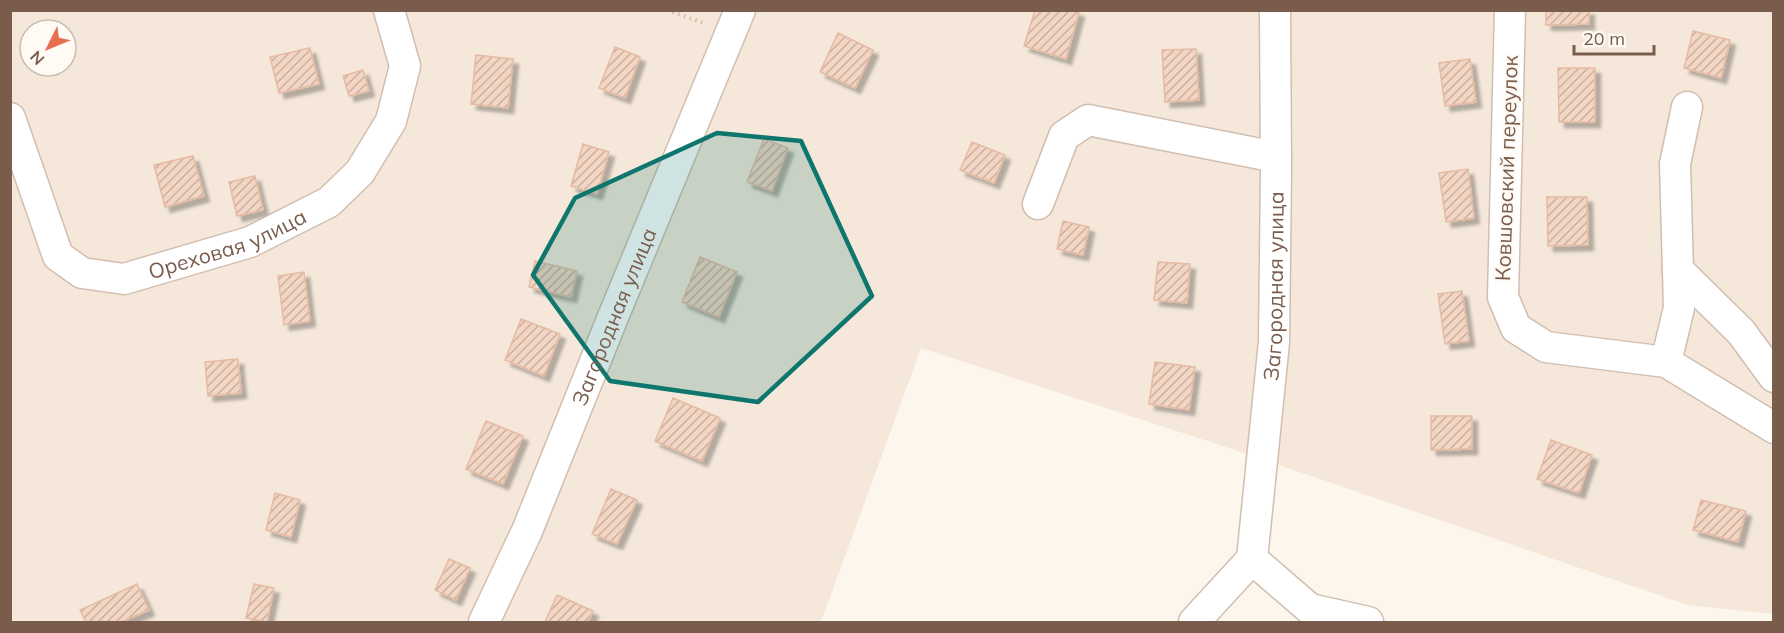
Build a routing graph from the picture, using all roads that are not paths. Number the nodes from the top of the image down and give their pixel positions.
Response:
1 (389, 10) edge
2 (1275, 10) edge
3 (1509, 10) edge
4 (735, 22) edge
5 (1687, 107) dead end
6 (10, 118) edge
7 (1276, 157) junction
8 (1038, 204) dead end
9 (1677, 270) junction
10 (1666, 362) junction
11 (1773, 377) edge
12 (1773, 428) edge
13 (1252, 559) junction
14 (484, 622) edge
15 (1194, 622) edge
16 (1368, 622) edge

1 - 6 street, Ореховая улица
2 - 7 street, Загородная улица
3 - 10 street, Ковшовский переулок
4 - 14 street, Загородная улица
5 - 9 street
7 - 8 street
7 - 13 street, Загородная улица
9 - 10 street
9 - 11 street
10 - 12 street, Ковшовский переулок
13 - 15 street
13 - 16 street

